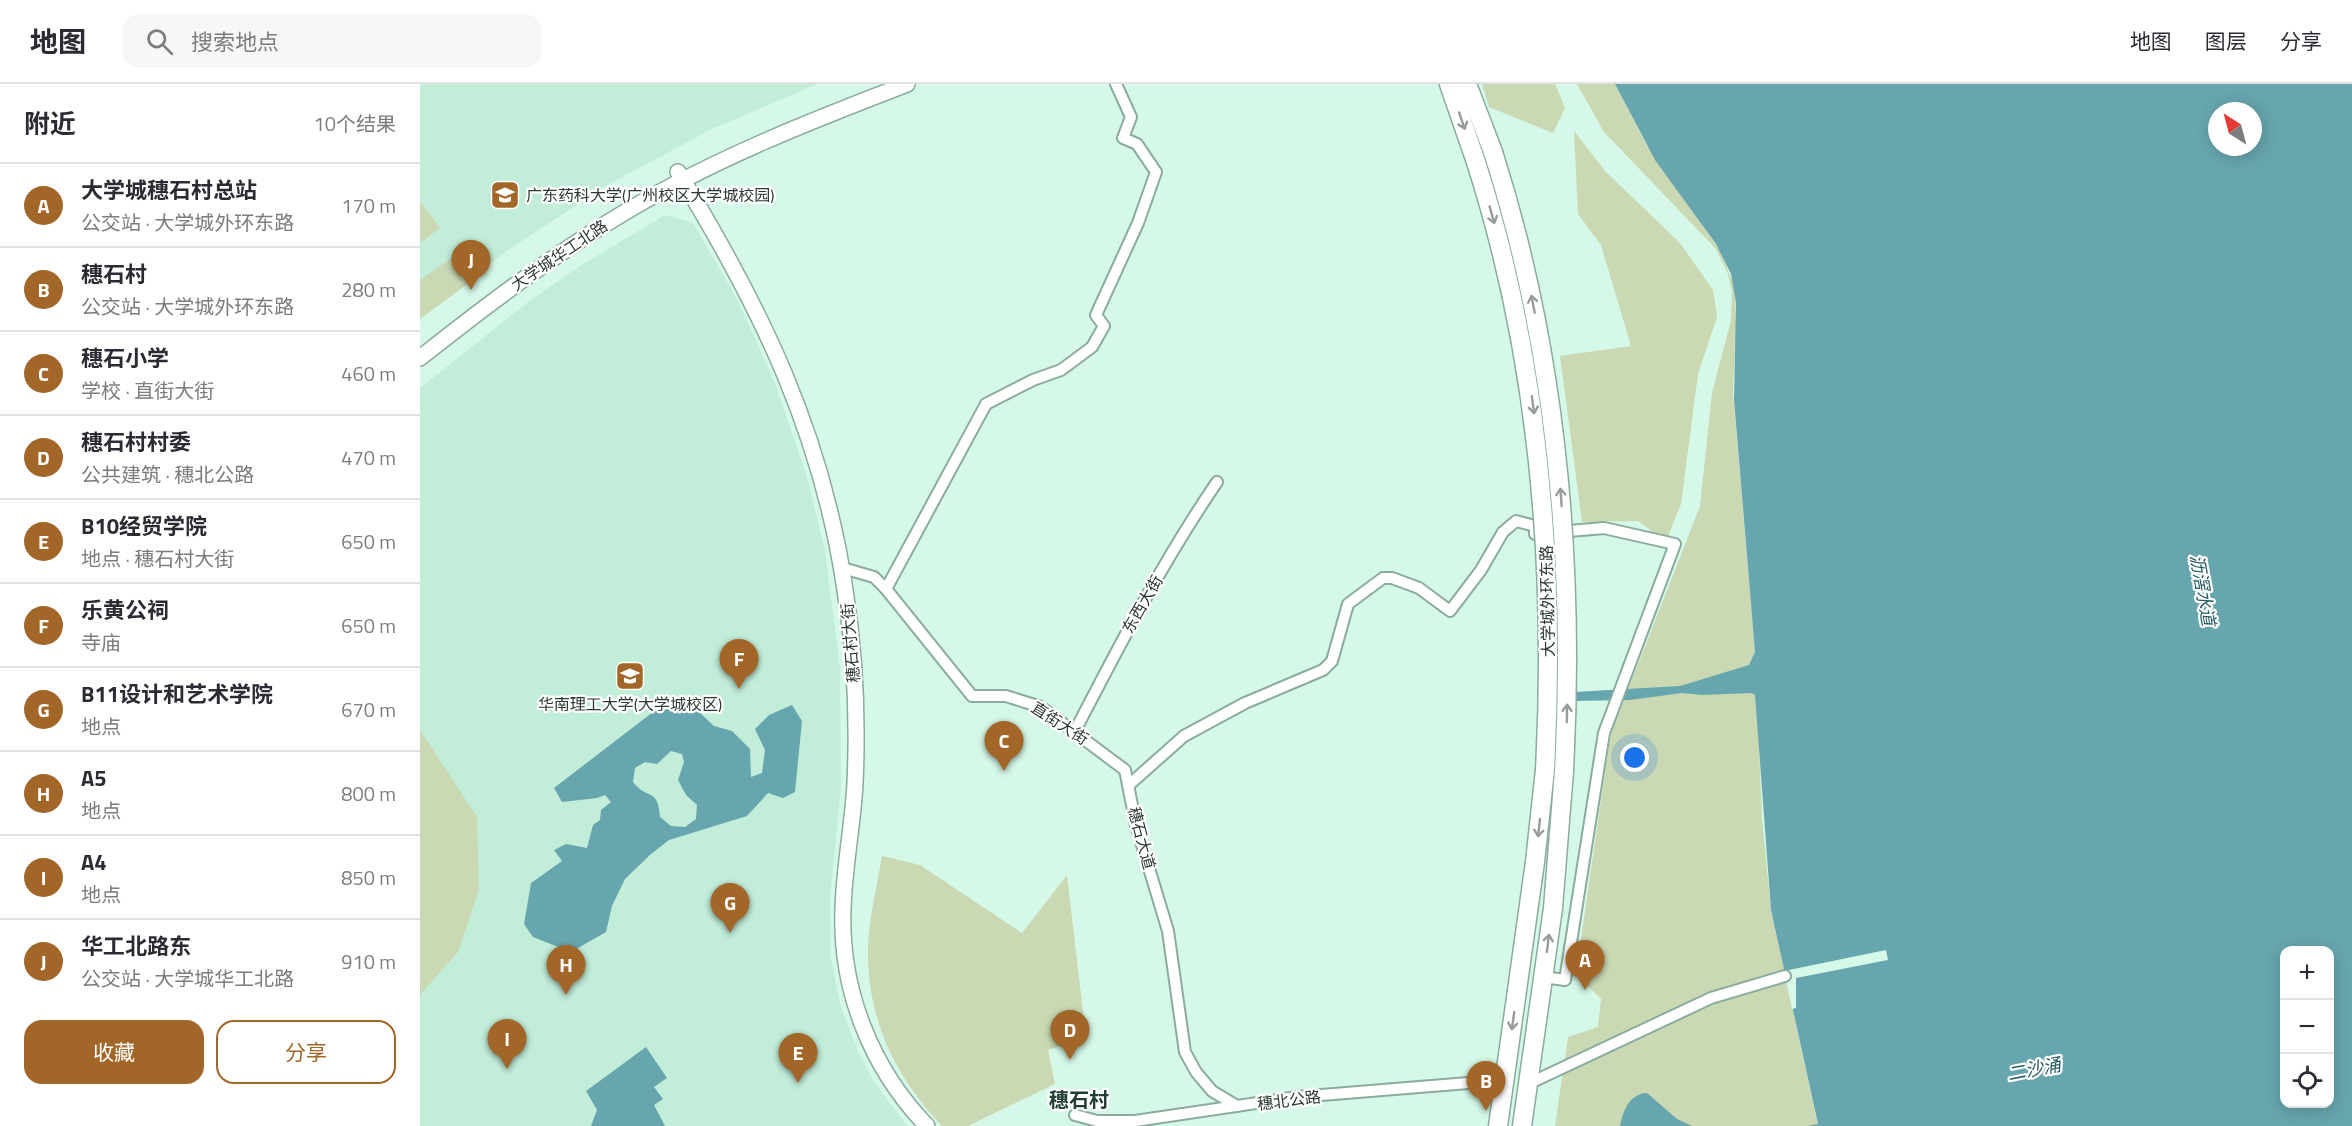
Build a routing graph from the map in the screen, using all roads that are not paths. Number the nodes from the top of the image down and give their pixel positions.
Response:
1 (881, 84) edge
2 (907, 84) edge
3 (1116, 84) edge
4 (1449, 84) edge
5 (1467, 84) edge
6 (681, 176) junction
7 (420, 347) edge
8 (420, 358) edge
9 (1217, 482) dead end
10 (846, 569) dead end
11 (886, 589) junction
12 (1075, 731) junction
13 (1130, 784) junction
14 (1785, 976) dead end
15 (1544, 977) junction
16 (1504, 1080) junction
17 (1528, 1084) junction
18 (1237, 1106) junction
19 (1075, 1115) dead end
20 (1497, 1123) edge
21 (927, 1126) edge
22 (1522, 1126) edge

1 - 6 main road, 大学城华工北路
2 - 6 main road, 大学城华工北路
3 - 11 street
4 -> 16 main road, 大学城外环东路, bridge
15 -> 5 main road, 大学城外环东路, bridge
6 - 7 main road, 大学城华工北路
6 - 8 main road, 大学城华工北路
6 - 21 main road, 穗石村大街
9 - 12 street, 东西大街
10 - 11 street
11 - 12 street, 直街大街
12 - 13 street, 直街大街
13 - 15 street, 穗石大道
13 - 18 street, 穗石大道
14 - 17 street
15 - 17 main road, 大学城外环东路
16 - 18 street, 穗北公路
16 - 20 main road, 大学城外环东路
17 - 22 main road, 大学城外环东路
18 - 19 street, 穗北公路

